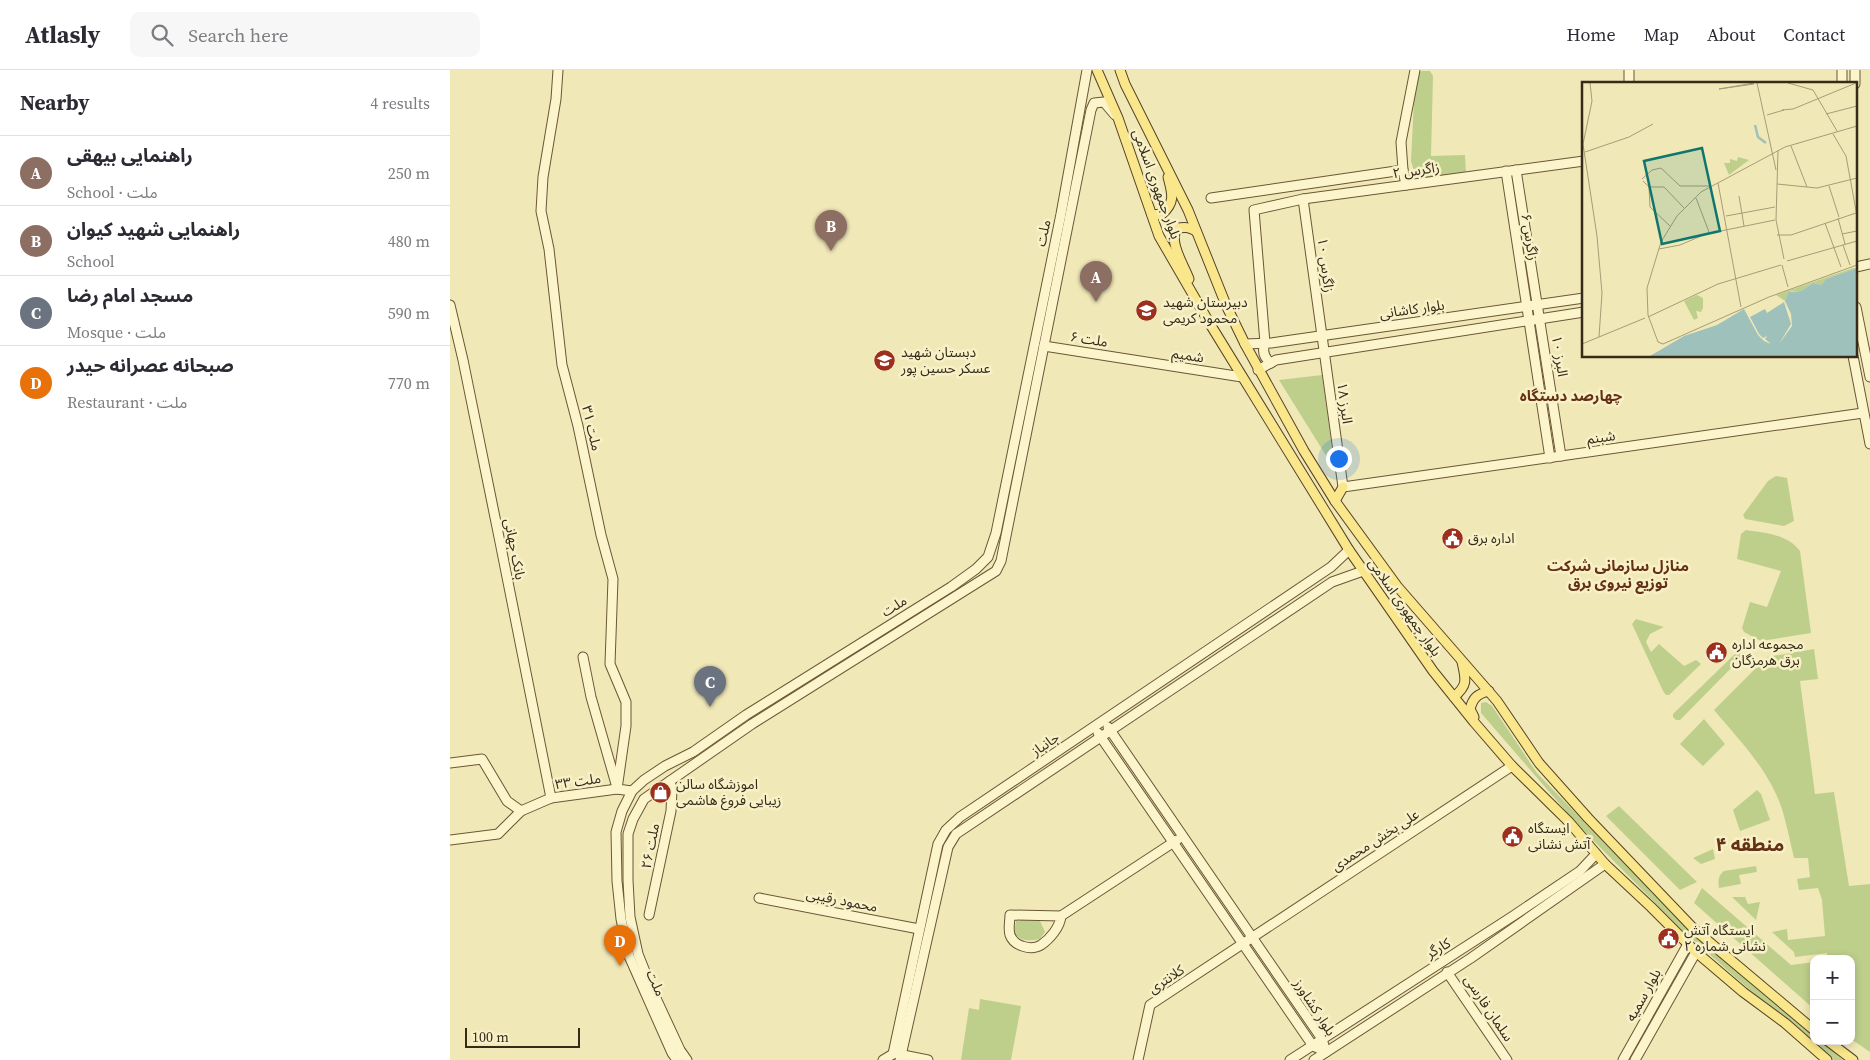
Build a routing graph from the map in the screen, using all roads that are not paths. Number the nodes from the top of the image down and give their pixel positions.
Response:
1 (558, 70) edge
2 (1087, 70) edge
3 (1097, 70) edge
4 (1120, 70) edge
5 (1415, 70) edge
6 (1081, 108) junction
7 (1091, 110) junction
8 (1118, 118) junction
9 (1164, 160) junction
10 (1582, 161) edge
11 (1402, 170) junction
12 (1511, 171) junction
13 (1406, 185) junction
14 (1211, 198) dead end
15 (1304, 199) junction
16 (1152, 215) junction
17 (1196, 231) junction
18 (1529, 249) junction
19 (1519, 251) junction
20 (1582, 298) edge
21 (1538, 304) junction
22 (450, 305) edge
23 (1527, 306) junction
24 (1202, 310) junction
25 (1582, 312) edge
26 (1858, 318) edge
27 (1540, 319) junction
28 (1530, 320) junction
29 (1321, 336) junction
30 (1265, 343) junction
31 (1244, 344) junction
32 (1044, 346) junction
33 (1324, 353) junction
34 (1853, 358) edge
35 (1130, 360) joint
36 (1271, 363) junction
37 (1258, 370) junction
38 (1242, 377) junction
39 (1870, 377) edge
40 (1863, 414) junction
41 (1870, 444) edge
42 (1561, 456) junction
43 (1550, 458) junction
44 (1343, 487) junction
45 (1335, 501) junction
46 (1349, 550) junction
47 (1363, 571) junction
48 (951, 586) junction
49 (956, 596) junction
50 (583, 657) dead end
51 (1462, 661) junction
52 (793, 685) junction
53 (1488, 691) junction
54 (799, 694) junction
55 (1454, 697) junction
56 (1104, 720) junction
57 (1478, 727) junction
58 (1093, 728) junction
59 (1111, 730) junction
60 (1101, 737) junction
61 (693, 752) junction
62 (699, 762) junction
63 (450, 763) edge
64 (1512, 766) junction
65 (670, 781) junction
66 (617, 789) junction
67 (632, 792) junction
68 (551, 798) junction
69 (521, 811) junction
70 (960, 817) junction
71 (967, 826) junction
72 (1183, 836) junction
73 (450, 840) edge
74 (1173, 842) junction
75 (1596, 854) junction
76 (1605, 864) junction
77 (1583, 874) junction
78 (759, 898) dead end
79 (649, 915) dead end
80 (1062, 916) junction
81 (930, 923) junction
82 (920, 925) junction
83 (1253, 938) junction
84 (1688, 944) junction
85 (1244, 945) junction
86 (1464, 949) junction
87 (1696, 952) junction
88 (1471, 958) junction
89 (1679, 958) junction
90 (1689, 964) junction
91 (1447, 972) junction
92 (1810, 1027) edge
93 (1322, 1039) junction
94 (1833, 1045) edge
95 (1313, 1046) junction
96 (1326, 1052) junction
97 (898, 1057) edge
98 (677, 1060) edge
99 (687, 1060) edge
100 (883, 1060) edge
101 (928, 1060) edge
102 (1138, 1060) edge
103 (1290, 1060) edge
104 (1314, 1060) edge
105 (1507, 1060) edge
106 (1623, 1060) edge
107 (1635, 1060) edge
108 (1827, 1060) edge
109 (1853, 1060) edge

1 - 66 street, ملت ۳۱
2 - 6 street, ملت
3 - 8 main road, بلوار جمهوری اسلامی
4 - 9 main road, بلوار جمهوری اسلامی
5 - 11 street
6 - 7 street
6 - 48 street, ملت
7 - 8 street
7 - 32 street, ملت
8 - 16 main road, بلوار جمهوری اسلامی
9 - 16 main road
9 - 17 main road, بلوار جمهوری اسلامی
10 - 12 street, زاگرس ۲
11 - 13 street
11 - 14 street
12 - 13 street, زاگرس ۲
12 - 18 street, زاگرس ۶
12 - 19 street, زاگرس ۶
13 - 15 street, زاگرس ۲
15 - 29 street, زاگرس ۱۰
15 - 30 street, زاگرس ۲
16 - 24 main road, بلوار جمهوری اسلامی
17 - 24 main road
17 - 31 main road, بلوار جمهوری اسلامی
18 - 19 street
18 - 21 street, زاگرس ۶
19 - 23 street, زاگرس ۶
20 - 21 street, بلوار کاشانی
21 - 23 street, بلوار کاشانی
21 - 27 street, زاگرس ۶
22 - 68 street, بانک جهانی
23 - 28 street, زاگرس ۶
23 - 29 street, بلوار کاشانی
24 - 38 main road, بلوار جمهوری اسلامی
25 - 27 street
26 - 39 street
27 - 28 street
27 - 42 street, البرز ۱۰
28 - 33 street
28 - 43 street, البرز ۱۰
29 - 30 street, بلوار کاشانی
29 - 33 street, زاگرس ۱۰
30 - 31 street, بلوار کاشانی
30 - 36 street
31 - 37 main road, بلوار جمهوری اسلامی
32 - 35 street, ملت ۶
32 - 49 street, ملت
33 - 36 street
33 - 44 street, البرز ۱۸
34 - 40 street
35 - 38 street, شمیم
36 - 37 street
37 - 45 main road, بلوار جمهوری اسلامی
38 - 46 main road, بلوار جمهوری اسلامی
40 - 41 street
40 - 42 street, شبنم
42 - 43 street, شبنم
43 - 44 street, شبنم
44 - 45 main road
45 - 51 main road, بلوار جمهوری اسلامی
46 - 47 main road, بلوار جمهوری اسلامی
46 - 56 street, جانباز
47 - 55 main road, بلوار جمهوری اسلامی
47 - 59 street, جانباز
48 - 49 street
48 - 52 street, ملت
49 - 54 street, ملت
50 - 66 street
51 - 53 main road, بلوار جمهوری اسلامی
51 - 55 main road
52 - 54 street
52 - 61 street, ملت
53 - 57 main road
53 - 92 main road, بلوار جمهوری اسلامی
54 - 62 street, ملت
55 - 57 main road, بلوار جمهوری اسلامی
56 - 58 street, جانباز
56 - 59 street, بلوار کشاورز
57 - 64 main road, بلوار جمهوری اسلامی
58 - 60 street, بلوار کشاورز
58 - 70 street, جانباز
59 - 60 street, جانباز
59 - 72 street, بلوار کشاورز
60 - 71 street, جانباز
60 - 74 street, بلوار کشاورز
61 - 62 street
61 - 67 street, ملت
62 - 65 street, ملت
63 - 69 street
64 - 75 main road, بلوار جمهوری اسلامی
64 - 83 street, علی بخش محمدی
65 - 79 street, ملت ۲۶
65 - 99 street, ملت
66 - 67 street, ملت ۳۳
66 - 68 street, ملت ۳۳
67 - 98 street, ملت
68 - 69 street, ملت ۳۳
69 - 73 street, ملت ۳۳
70 - 71 street
70 - 82 street, جانباز
71 - 81 street, جانباز
72 - 74 street
72 - 83 street, بلوار کشاورز
74 - 80 street
74 - 85 street, بلوار کشاورز
75 - 76 main road, بلوار جمهوری اسلامی
75 - 77 street, کارگر
76 - 77 street, کارگر
76 - 84 main road, بلوار جمهوری اسلامی
77 - 86 street, کارگر
77 - 88 street, کارگر
78 - 82 street, محمود رقیبی
80 - 80 street
81 - 82 street, محمود رقیبی
81 - 97 street, جانباز
82 - 97 street, جانباز
83 - 85 street, علی بخش محمدی
83 - 93 street, بلوار کشاورز
84 - 87 main road, بلوار جمهوری اسلامی
84 - 89 street, بلوار سمیه
85 - 95 street, بلوار کشاورز
85 - 102 street, کلانتری
86 - 88 street
86 - 93 street, کارگر
87 - 90 street, بلوار سمیه
87 - 108 main road, بلوار جمهوری اسلامی
88 - 91 street, کارگر
89 - 90 street
89 - 106 street, بلوار سمیه
90 - 107 street, بلوار سمیه
91 - 96 street, کارگر
91 - 105 street, سلمان فارسی
93 - 95 street, کارگر
93 - 96 street, بلوار کشاورز
94 - 109 main road
95 - 96 street, بلوار کشاورز
95 - 103 street, کارگر
96 - 104 street, کارگر
97 - 100 street
97 - 101 street

